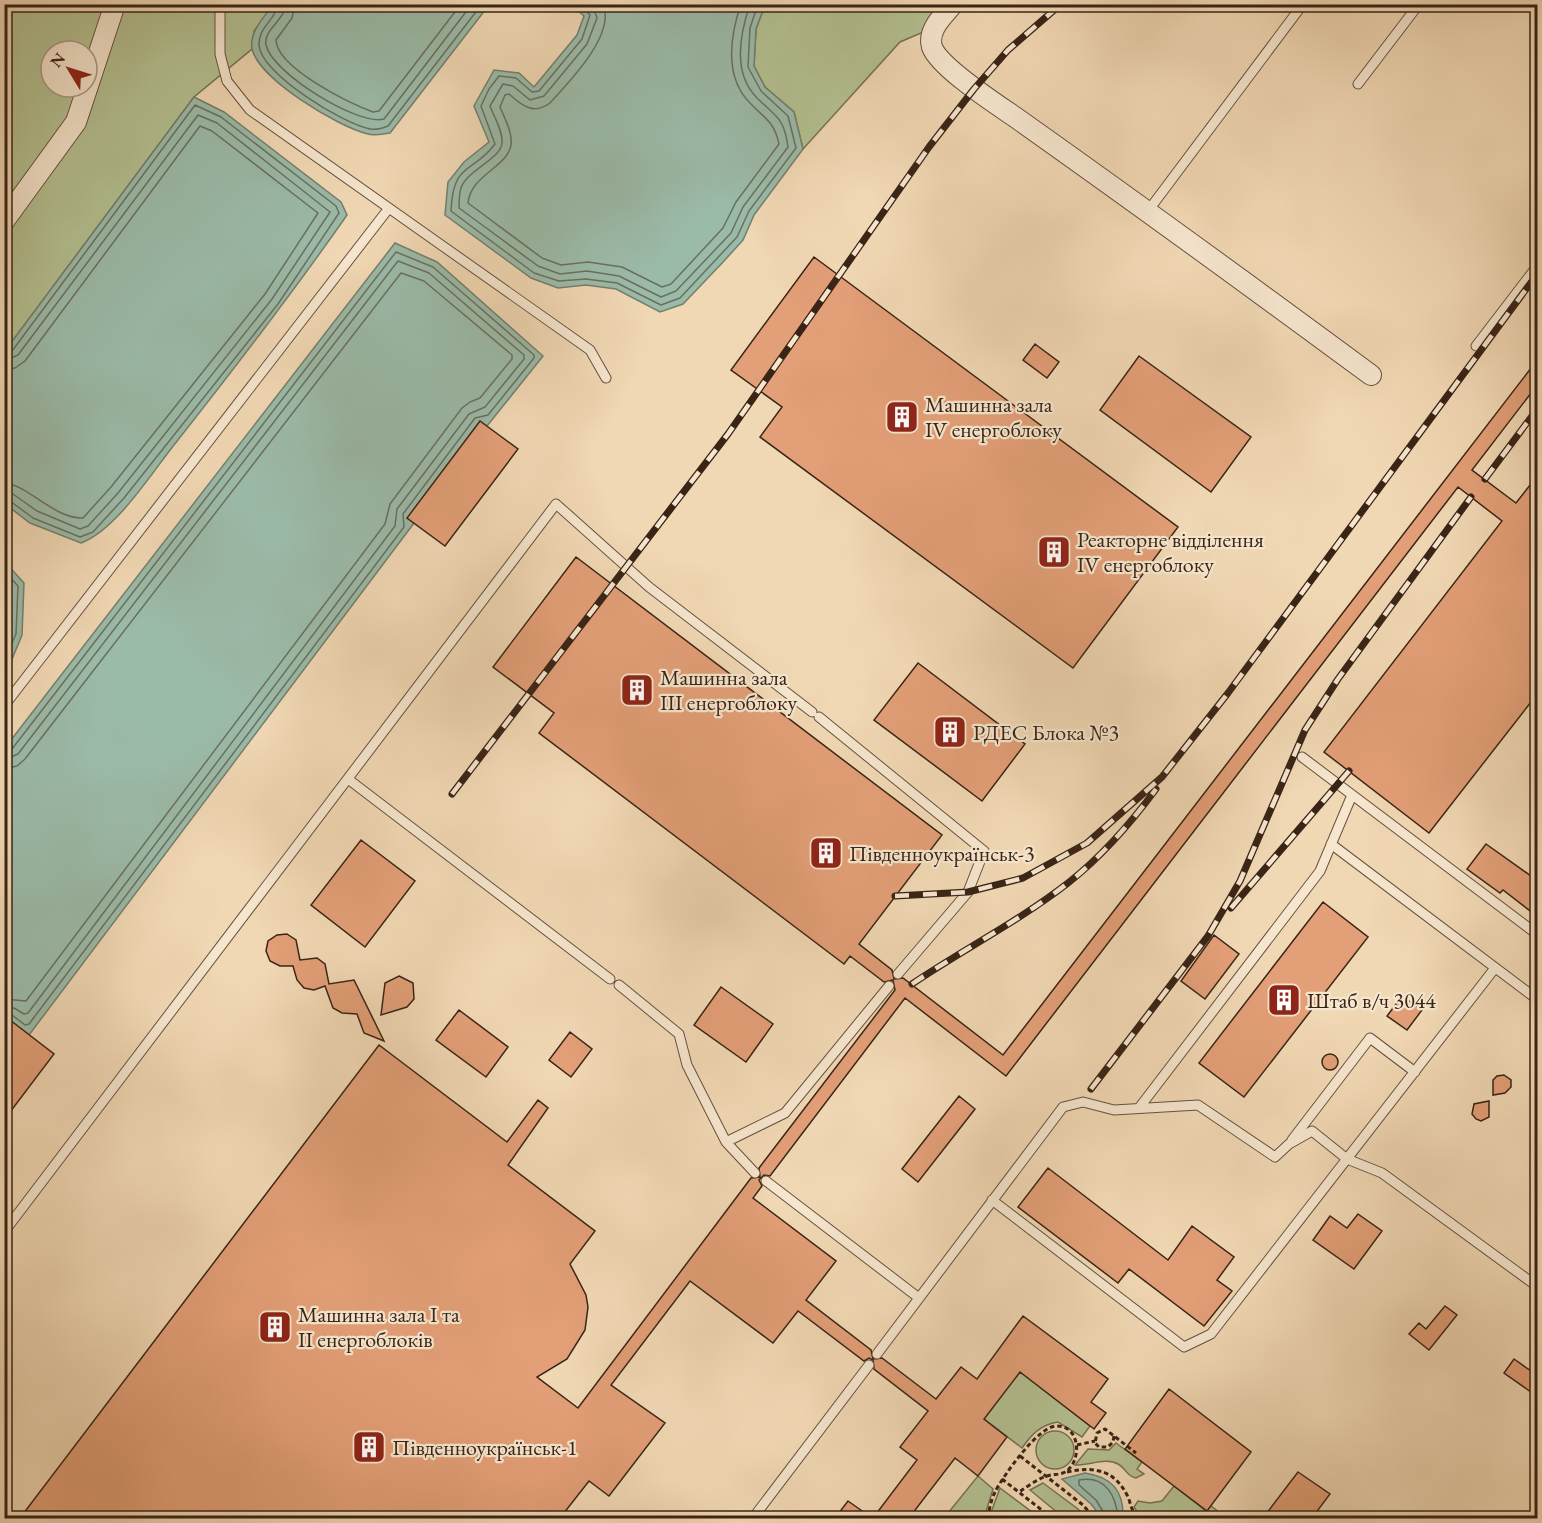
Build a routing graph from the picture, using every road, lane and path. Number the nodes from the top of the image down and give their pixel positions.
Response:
1 (115, 4) edge
2 (220, 4) edge
3 (953, 4) edge
4 (1303, 4) edge
5 (1419, 4) edge
6 (1358, 84) dead end
7 (389, 208) junction
8 (1148, 211) junction
9 (4, 221) edge
10 (1538, 265) edge
11 (1476, 346) dead end
12 (1371, 375) dead end
13 (606, 378) dead end
14 (4, 705) edge
15 (1302, 757) dead end
16 (348, 778) junction
17 (1352, 795) junction
18 (1332, 844) junction
19 (1538, 935) edge
20 (1495, 968) junction
21 (898, 975) dead end
22 (610, 979) dead end
23 (619, 985) dead end
24 (889, 986) dead end
25 (1538, 1000) edge
26 (1414, 1072) junction
27 (1139, 1107) junction
28 (726, 1142) junction
29 (1289, 1144) junction
30 (1347, 1159) junction
31 (755, 1173) dead end
32 (766, 1181) dead end
33 (992, 1200) junction
34 (4, 1232) edge
35 (1538, 1287) edge
36 (919, 1298) junction
37 (877, 1354) dead end
38 (869, 1365) dead end
39 (1114, 1436) junction
40 (1095, 1441) junction
41 (1077, 1446) junction
42 (1136, 1453) dead end
43 (1020, 1456) junction
44 (1066, 1472) junction
45 (1046, 1476) junction
46 (1002, 1479) junction
47 (1018, 1492) junction
48 (753, 1518) edge
49 (988, 1518) edge
50 (1052, 1518) edge
51 (1094, 1518) edge
52 (1155, 1518) edge

1 - 9 street
2 - 7 lane
3 - 8 street
4 - 8 lane
5 - 6 lane
7 - 13 lane
7 - 14 lane
8 - 12 street
10 - 11 lane
15 - 17 lane
16 - 21 lane
16 - 22 lane
16 - 34 lane
17 - 18 lane
17 - 19 lane
18 - 20 lane
18 - 27 lane
20 - 25 lane
20 - 26 lane
23 - 28 lane
24 - 28 lane
26 - 29 lane
26 - 30 lane
27 - 29 lane
27 - 33 lane
28 - 31 lane
29 - 30 lane
30 - 33 lane
30 - 35 lane
32 - 36 lane
33 - 36 lane
36 - 37 lane
38 - 48 lane
39 - 40 path
39 - 40 path
39 - 42 path
40 - 41 path
41 - 43 path
41 - 44 path
43 - 45 path
43 - 46 path
44 - 45 path
44 - 52 path
45 - 47 path
45 - 51 path
46 - 47 path
46 - 49 path
47 - 50 path

